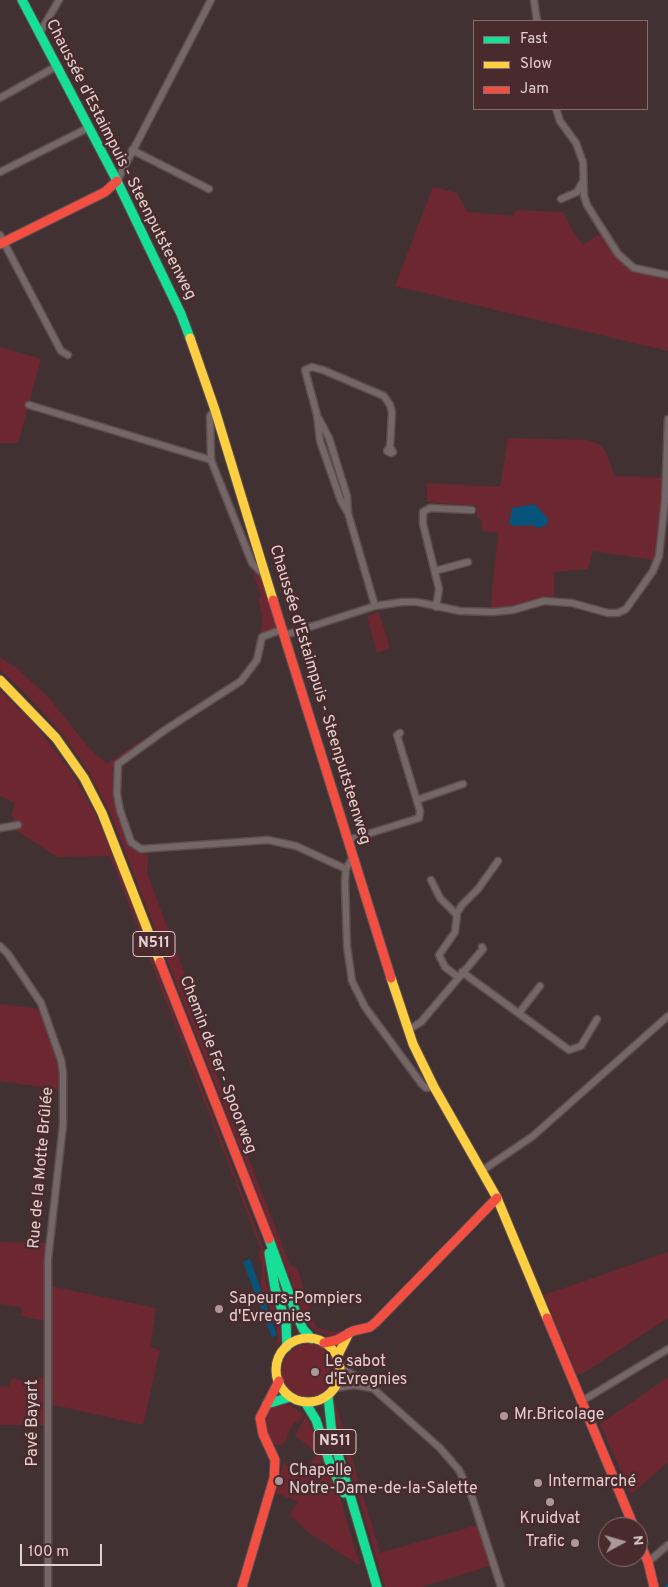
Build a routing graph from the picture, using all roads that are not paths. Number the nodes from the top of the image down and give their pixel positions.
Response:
1 (22, 0) edge
2 (59, 0) edge
3 (211, 0) edge
4 (534, 0) edge
5 (537, 20) edge
6 (40, 34) junction
7 (57, 66) junction
8 (0, 98) edge
9 (556, 110) edge
10 (88, 128) junction
11 (132, 150) junction
12 (0, 172) edge
13 (117, 181) junction
14 (582, 182) junction
15 (209, 189) dead end
16 (561, 199) dead end
17 (1, 241) edge
18 (668, 276) edge
19 (68, 356) dead end
20 (28, 405) dead end
21 (215, 410) junction
22 (668, 419) edge
23 (390, 448) dead end
24 (211, 460) junction
25 (472, 510) dead end
26 (468, 562) dead end
27 (435, 571) junction
28 (266, 576) junction
29 (375, 606) junction
30 (436, 607) junction
31 (284, 632) junction
32 (0, 680) edge
33 (400, 734) dead end
34 (463, 784) dead end
35 (417, 800) junction
36 (18, 825) dead end
37 (0, 828) edge
38 (348, 840) junction
39 (353, 858) junction
40 (498, 861) dead end
41 (346, 869) junction
42 (431, 880) dead end
43 (457, 913) junction
44 (0, 946) edge
45 (482, 947) dead end
46 (460, 975) junction
47 (540, 986) dead end
48 (520, 1013) junction
49 (668, 1016) edge
50 (598, 1019) dead end
51 (408, 1030) junction
52 (434, 1087) junction
53 (483, 1170) junction
54 (497, 1198) junction
55 (265, 1234) junction
56 (48, 1259) joint
57 (349, 1333) junction
58 (312, 1339) junction
59 (324, 1343) junction
60 (287, 1347) junction
61 (668, 1349) edge
62 (337, 1358) junction
63 (340, 1368) junction
64 (278, 1381) junction
65 (335, 1388) junction
66 (371, 1388) junction
67 (328, 1396) junction
68 (290, 1397) junction
69 (305, 1402) junction
70 (582, 1402) junction
71 (267, 1404) junction
72 (356, 1514) junction
73 (630, 1517) edge
74 (668, 1545) edge
75 (648, 1562) joint
76 (48, 1587) edge
77 (242, 1587) edge
78 (377, 1587) edge
79 (500, 1587) edge
80 (654, 1587) edge

1 - 6 main road, Chaussée d'Estaimpuis - Steenputsteenweg
2 - 6 street
3 - 11 street
4 - 5 street
6 - 7 main road, Chaussée d'Estaimpuis - Steenputsteenweg
7 - 8 street
7 - 10 main road, Chaussée d'Estaimpuis - Steenputsteenweg
9 - 14 street
10 - 12 street
10 - 13 main road, Chaussée d'Estaimpuis - Steenputsteenweg
11 - 13 street
11 - 15 street
13 - 17 main road
13 - 21 main road, Chaussée d'Estaimpuis - Steenputsteenweg
14 - 16 street
14 - 18 street
17 - 19 street
20 - 24 street
21 - 24 street
21 - 28 main road, Chaussée d'Estaimpuis - Steenputsteenweg
22 - 30 street
23 - 29 street
24 - 28 street
25 - 27 street
26 - 27 street
27 - 30 street
28 - 31 main road, Chaussée d'Estaimpuis - Steenputsteenweg
29 - 30 street
29 - 31 street
31 - 38 main road, Chaussée d'Estaimpuis - Steenputsteenweg
31 - 41 street
32 - 55 main road, Chemin de Fer - Spoorweg / N511
33 - 35 street
34 - 35 street
35 - 38 street
36 - 37 street
38 - 39 main road, Chaussée d'Estaimpuis - Steenputsteenweg
39 - 41 street
39 - 51 main road, Chaussée d'Estaimpuis - Steenputsteenweg
40 - 43 street
41 - 52 street
42 - 43 street
43 - 46 street
44 - 56 street, Rue de la Motte Brûlée
45 - 46 street
46 - 48 street
46 - 51 street
47 - 48 street
48 - 50 street
49 - 53 street
51 - 52 main road, Chaussée d'Estaimpuis - Steenputsteenweg
52 - 53 main road, Chaussée d'Estaimpuis - Steenputsteenweg
53 - 54 main road, Chaussée d'Estaimpuis - Steenputsteenweg
54 - 57 main road
54 - 70 main road, Chaussée d'Estaimpuis - Steenputsteenweg
55 - 58 main road, Chemin de Fer - Spoorweg / N511
55 - 60 main road, Chemin de Fer - Spoorweg / N511
56 - 76 street, Pavé Bayart
57 - 59 main road
57 - 62 main road
58 - 59 main road
58 - 60 main road
59 - 62 main road
60 - 64 main road, Chemin de Fer - Spoorweg / N511
61 - 70 street
62 - 63 main road
63 - 65 main road
63 - 66 street
64 - 68 main road
64 - 71 main road, Chemin de Fer - Spoorweg
65 - 66 street
65 - 67 main road
66 - 79 street
67 - 69 main road
67 - 72 main road, N511
68 - 69 main road
68 - 71 main road
69 - 72 main road, N511
70 - 73 main road, Chaussée d'Estaimpuis - Steenputsteenweg
71 - 77 main road, Chemin de Fer - Spoorweg
72 - 78 main road, N511
74 - 75 street
75 - 80 main road

